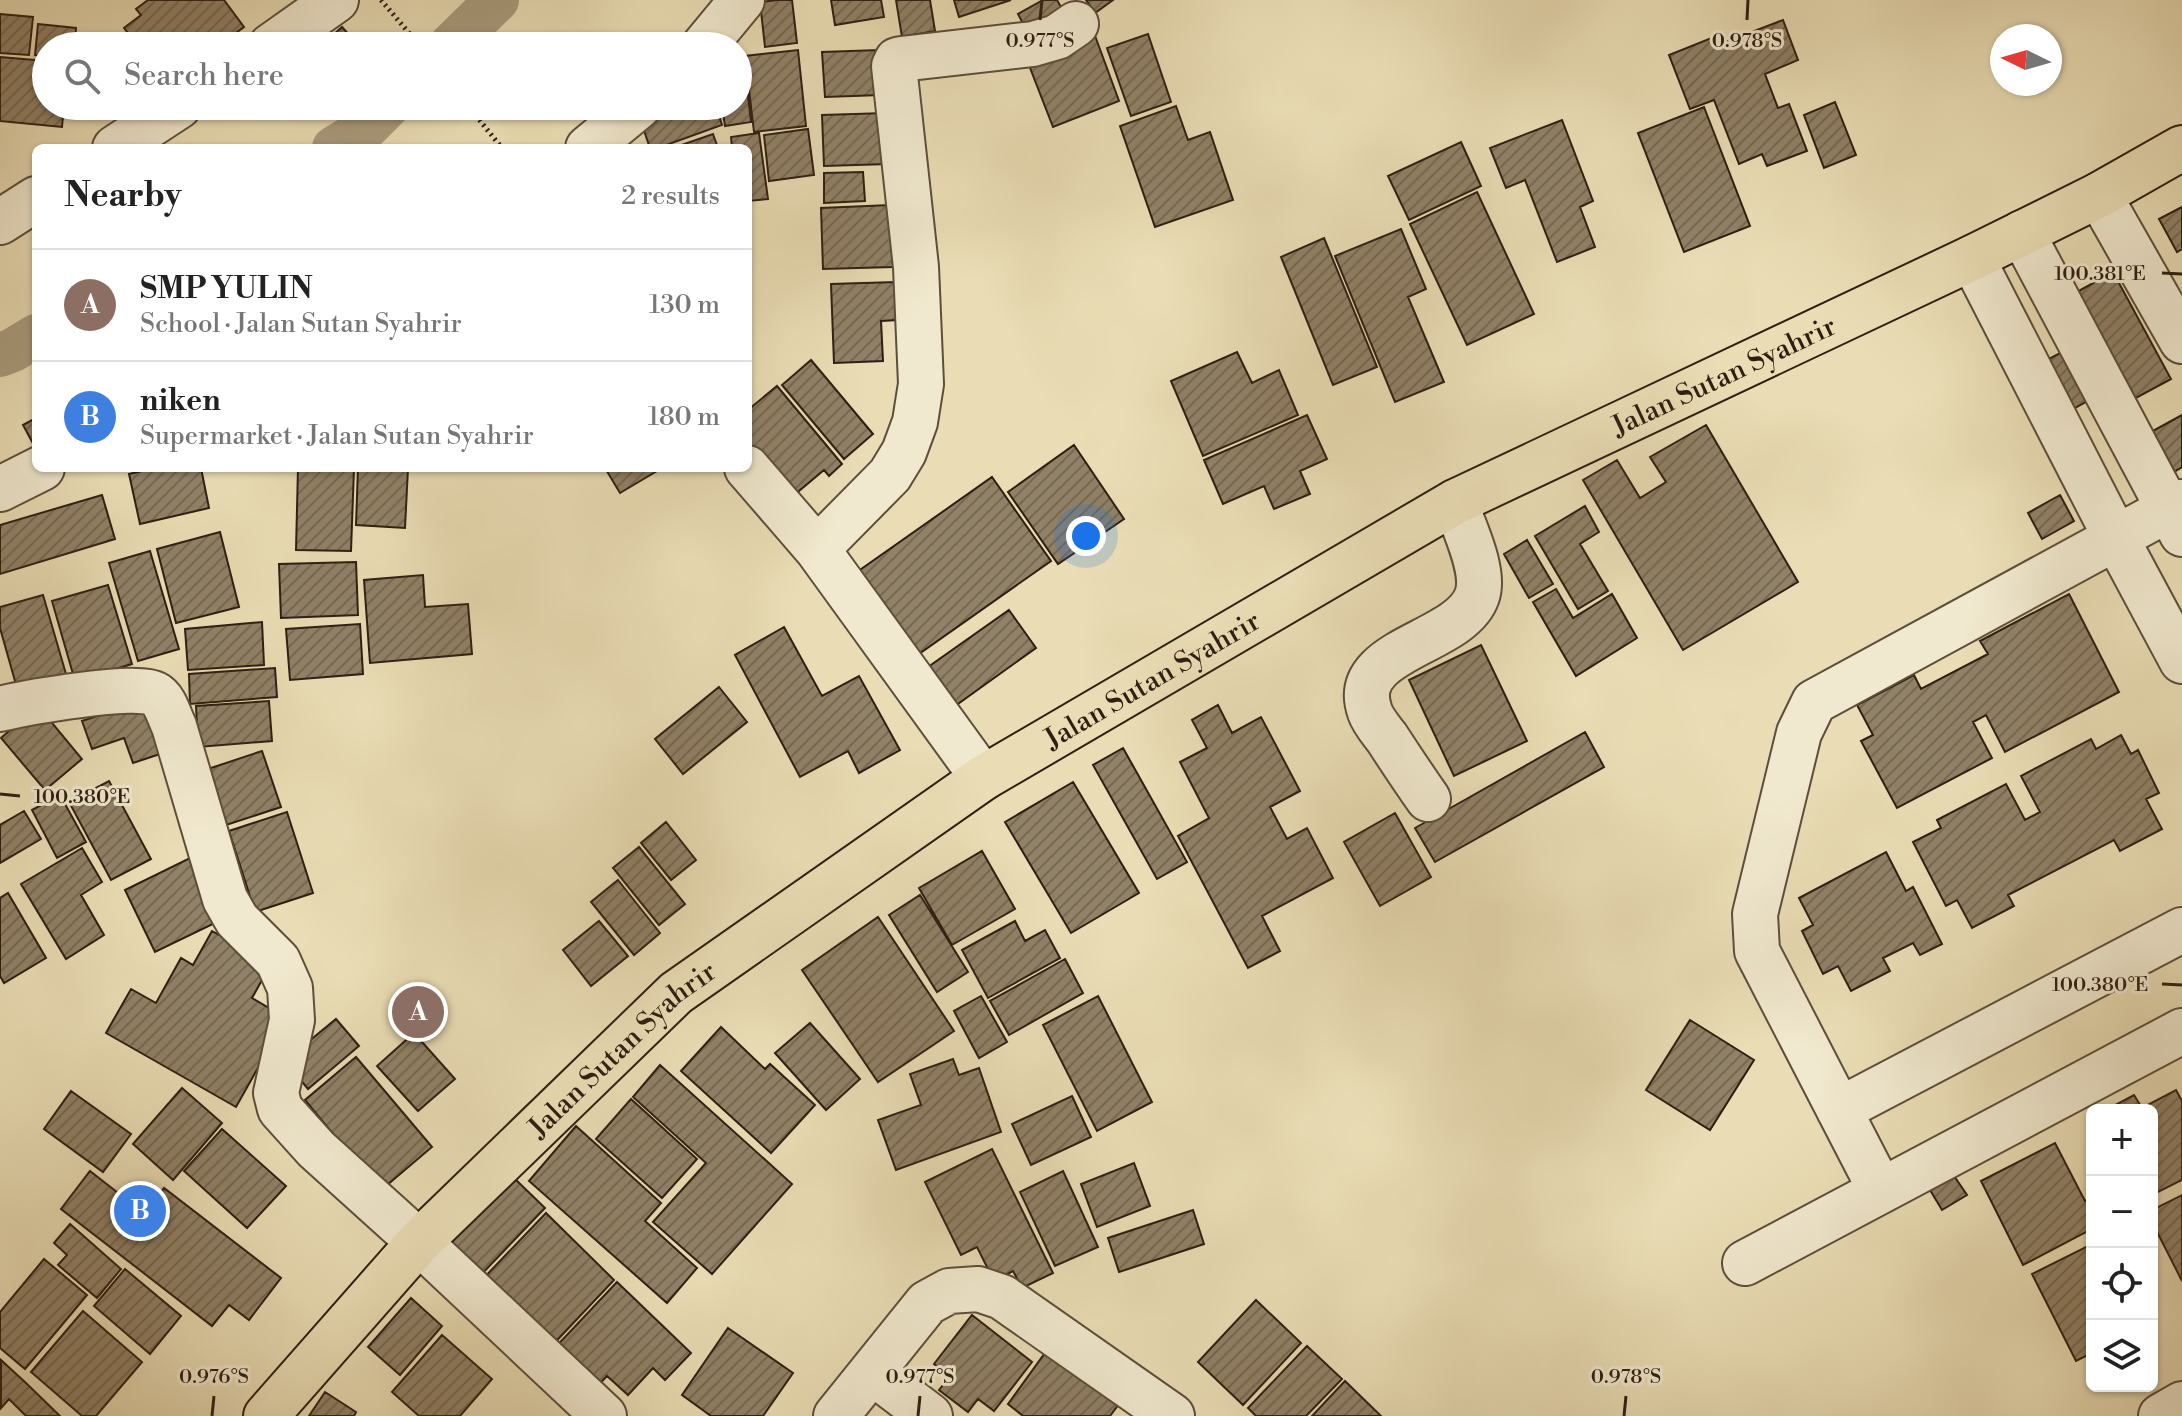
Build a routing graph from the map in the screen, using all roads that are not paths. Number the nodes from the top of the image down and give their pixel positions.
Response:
1 (742, 0) edge
2 (1076, 24) dead end
3 (716, 32) edge
4 (158, 120) edge
5 (622, 120) edge
6 (121, 144) edge
7 (593, 144) edge
8 (2182, 148) edge
9 (2099, 195) junction
10 (32, 202) edge
11 (0, 222) edge
12 (2022, 233) junction
13 (1972, 258) junction
14 (2182, 341) edge
15 (34, 472) edge
16 (750, 472) edge
17 (0, 489) edge
18 (1455, 502) junction
19 (2178, 515) edge
20 (2116, 538) junction
21 (817, 549) junction
22 (2182, 661) edge
23 (0, 709) edge
24 (983, 778) junction
25 (1428, 799) dead end
26 (2182, 930) edge
27 (2182, 1031) edge
28 (1839, 1110) junction
29 (1881, 1191) junction
30 (419, 1242) junction
31 (1745, 1263) dead end
32 (872, 1372) junction
33 (2182, 1404) edge
34 (266, 1416) edge
35 (604, 1416) edge
36 (836, 1416) edge
37 (930, 1416) edge
38 (1172, 1416) edge
39 (2161, 1416) edge

1 - 3 street
2 - 21 street
4 - 6 street
5 - 7 street
8 - 9 main road, Jalan Sutan Syahrir
9 - 12 main road, Jalan Sutan Syahrir
9 - 14 street
10 - 11 street
12 - 13 main road, Jalan Sutan Syahrir
12 - 19 street
13 - 18 main road, Jalan Sutan Syahrir
13 - 20 street
15 - 17 street
16 - 21 street
18 - 24 main road, Jalan Sutan Syahrir
18 - 25 street
19 - 20 street
20 - 22 street
20 - 28 street
21 - 24 street
23 - 30 street
24 - 30 main road, Jalan Sutan Syahrir
26 - 28 street
27 - 29 street
28 - 29 street
29 - 31 street
30 - 34 main road, Jalan Sutan Syahrir
30 - 35 street
32 - 36 street
32 - 37 street
32 - 38 street
33 - 39 street

